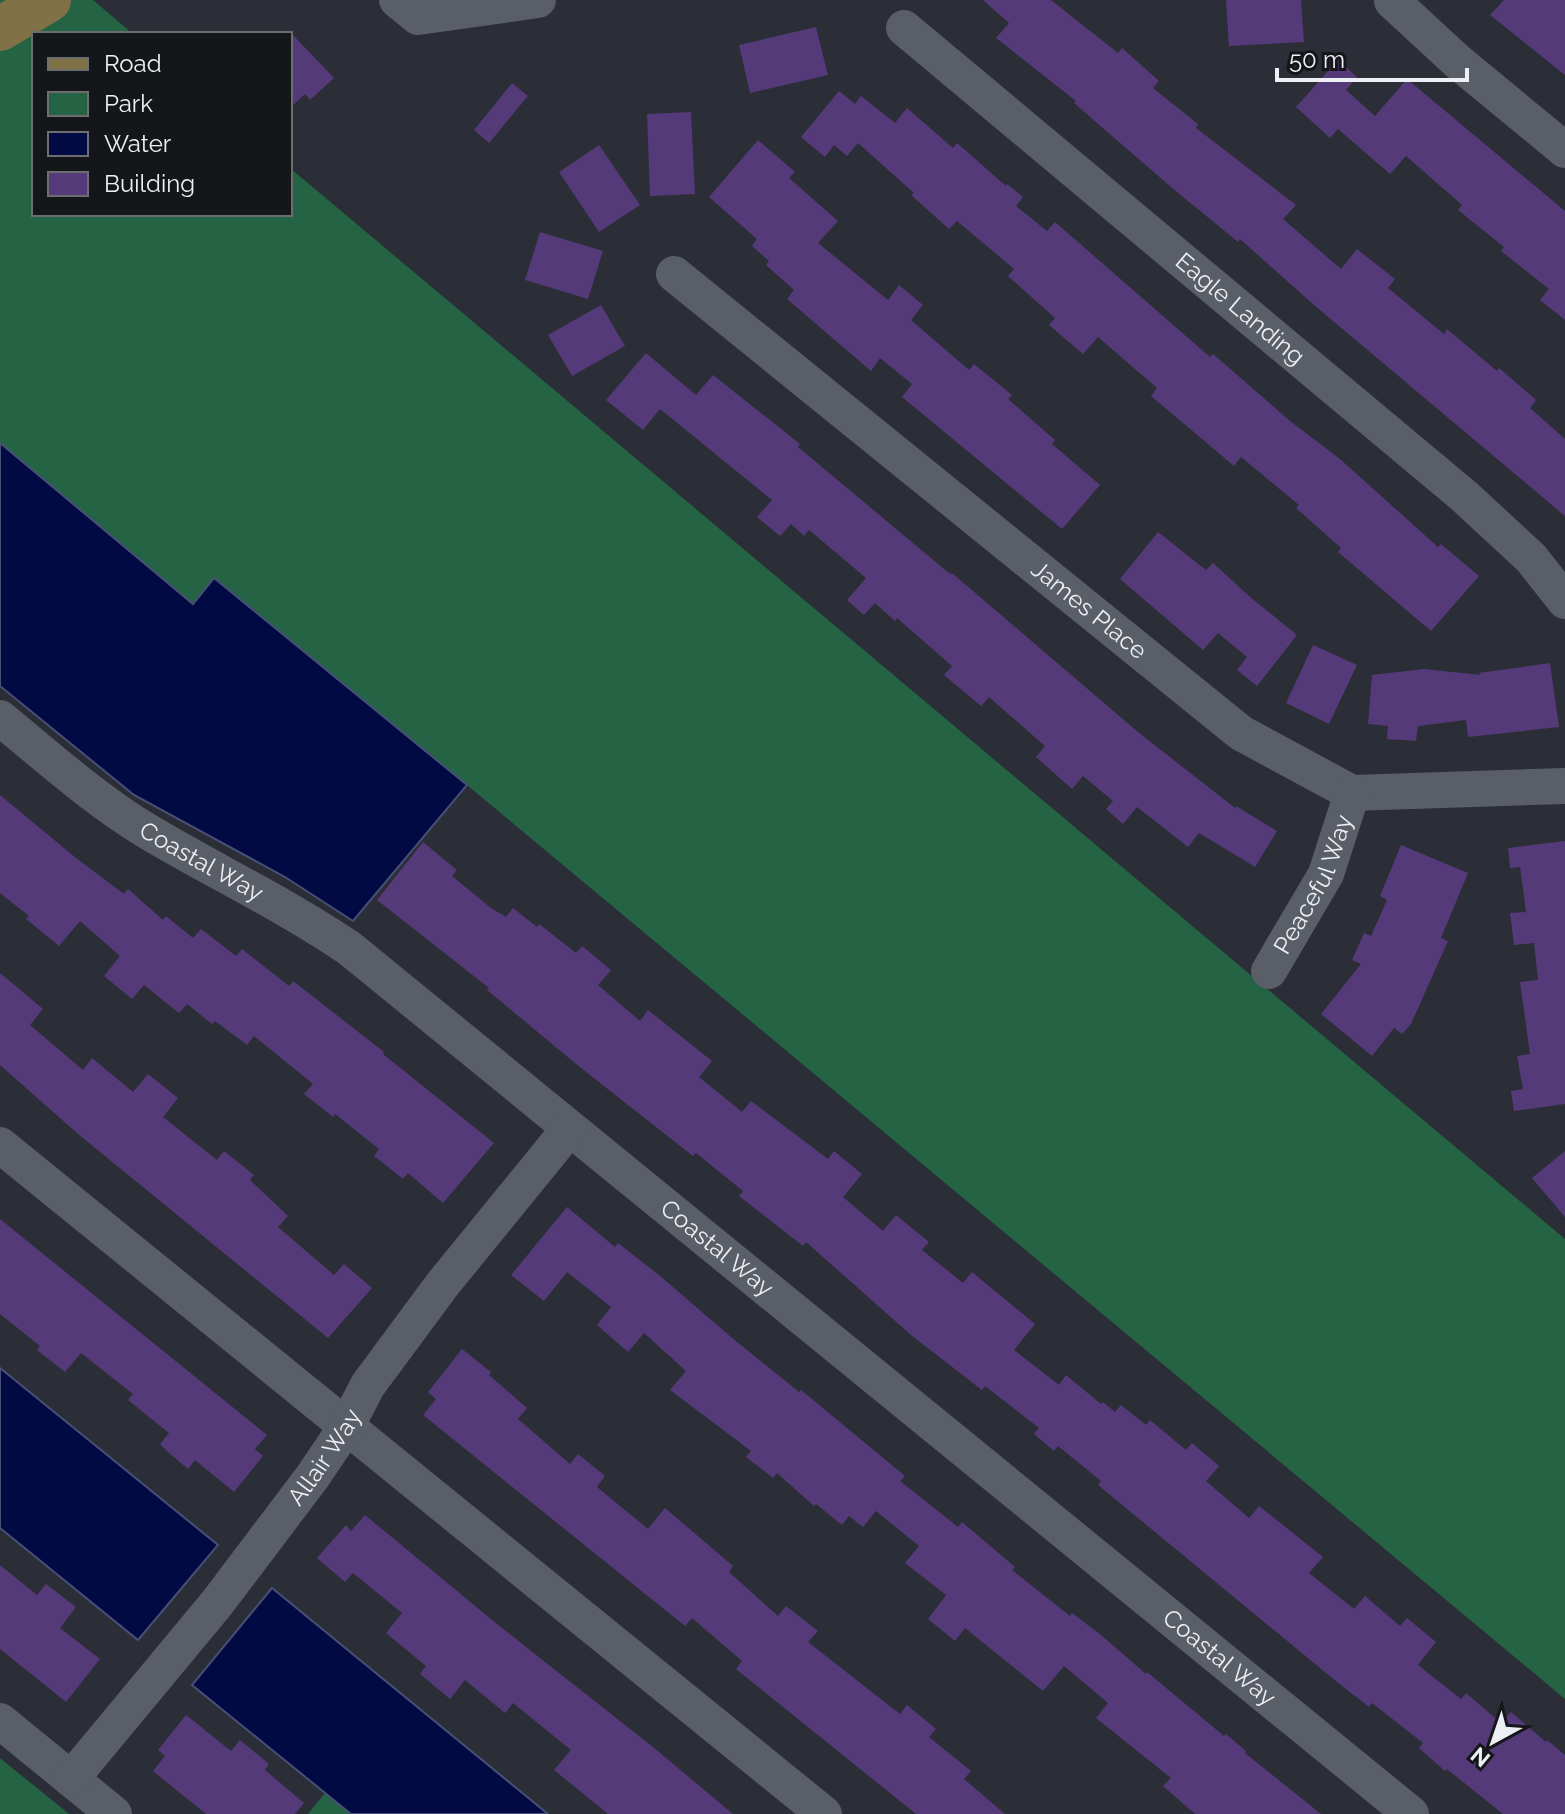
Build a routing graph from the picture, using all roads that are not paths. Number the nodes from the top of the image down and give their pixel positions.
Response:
1 (49, 0) edge
2 (397, 0) edge
3 (538, 0) edge
4 (1392, 1) edge
5 (904, 28) dead end
6 (0, 29) edge
7 (1565, 150) edge
8 (674, 274) dead end
9 (1565, 601) edge
10 (0, 718) edge
11 (1565, 786) edge
12 (1352, 793) junction
13 (1269, 971) dead end
14 (569, 1129) junction
15 (0, 1145) edge
16 (346, 1427) junction
17 (0, 1721) edge
18 (71, 1779) junction
19 (114, 1814) edge
20 (824, 1814) edge
21 (1411, 1814) edge

1 - 6 main road
2 - 3 street
4 - 7 street
5 - 9 street, Eagle Landing
8 - 12 street, James Place
10 - 14 street, Coastal Way
11 - 12 street
12 - 13 street, Peaceful Way
14 - 16 street, Allair Way
14 - 21 street, Coastal Way
15 - 16 street
16 - 18 street, Allair Way
16 - 20 street
17 - 18 street
18 - 19 street

